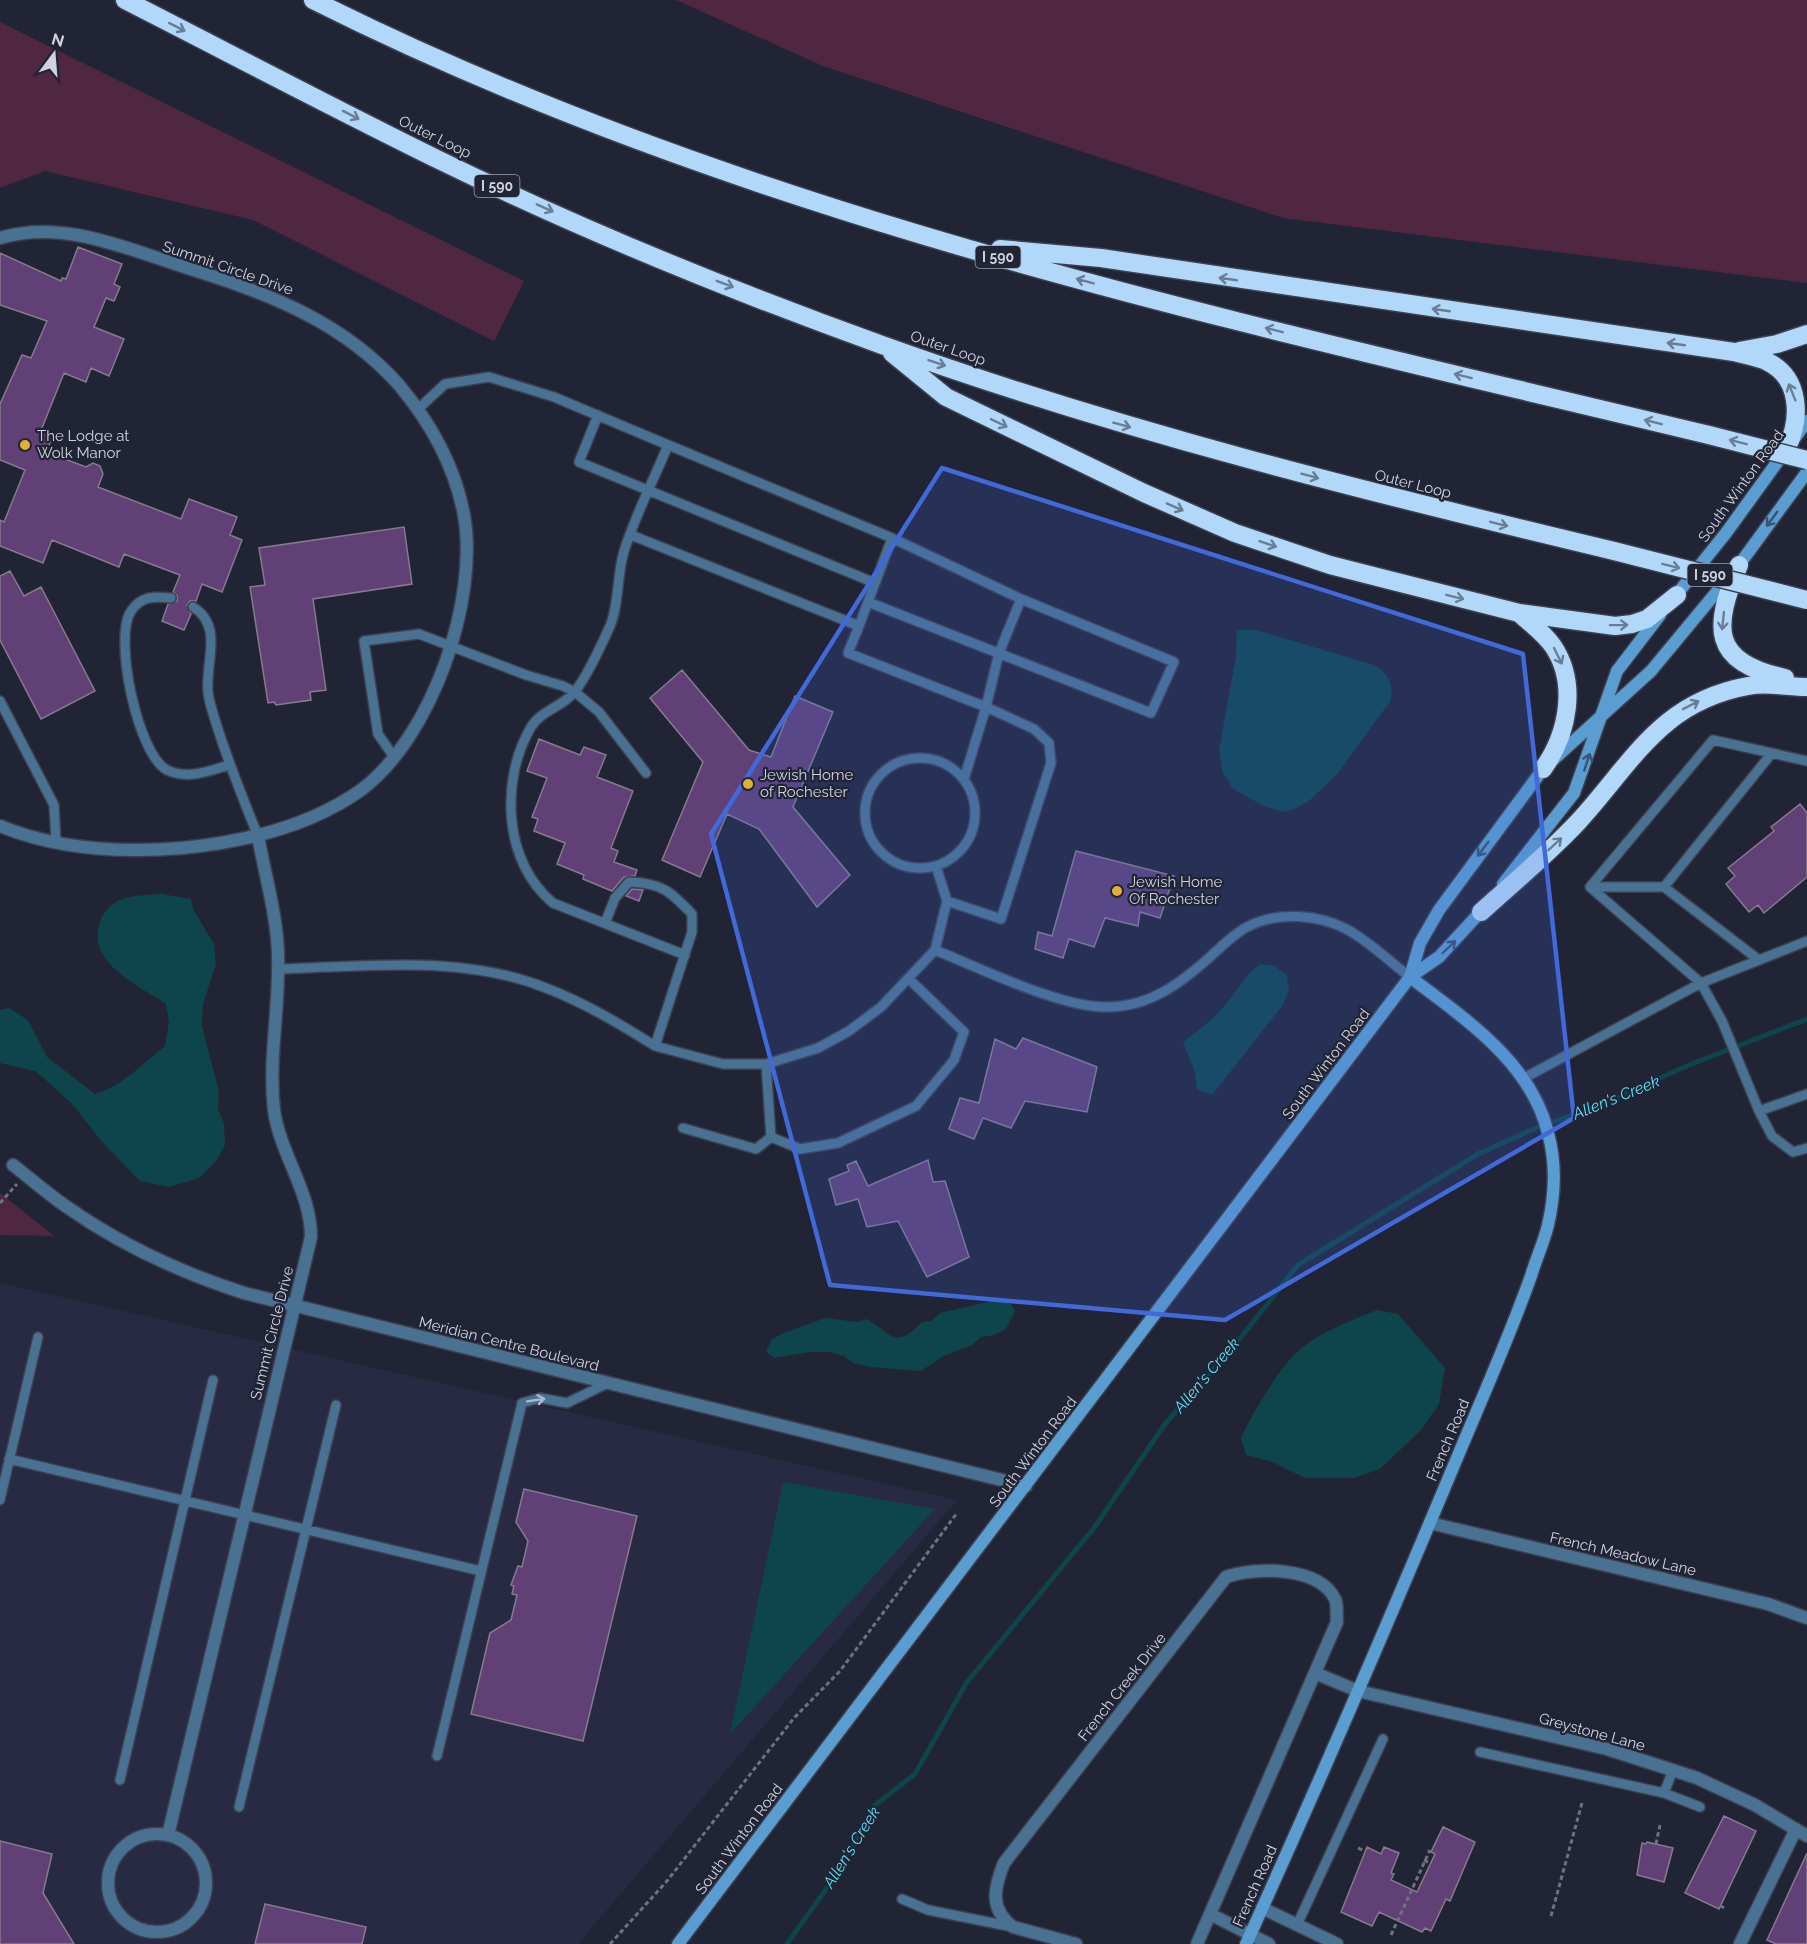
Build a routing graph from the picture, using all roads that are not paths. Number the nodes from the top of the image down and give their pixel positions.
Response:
1 (124, 0) edge
2 (313, 0) edge
3 (0, 238) edge
4 (954, 245) junction
5 (1807, 334) edge
6 (881, 345) junction
7 (1734, 352) junction
8 (417, 410) junction
9 (597, 415) junction
10 (1807, 421) edge
11 (666, 444) junction
12 (1787, 448) junction
13 (1807, 460) edge
14 (1807, 472) edge
15 (650, 490) junction
16 (631, 535) junction
17 (892, 538) junction
18 (1739, 565) junction
19 (875, 583) junction
20 (1677, 595) junction
21 (171, 598) dead end
22 (1021, 599) junction
23 (1807, 600) edge
24 (868, 602) junction
25 (193, 607) dead end
26 (1519, 613) junction
27 (859, 626) junction
28 (449, 646) junction
29 (999, 653) junction
30 (1807, 685) edge
31 (575, 692) junction
32 (0, 701) edge
33 (986, 707) junction
34 (1600, 718) junction
35 (1772, 753) junction
36 (394, 757) junction
37 (1807, 761) edge
38 (229, 765) junction
39 (1544, 769) junction
40 (646, 773) dead end
41 (964, 779) junction
42 (0, 826) edge
43 (258, 836) junction
44 (56, 842) junction
45 (936, 866) junction
46 (1590, 887) junction
47 (1664, 887) junction
48 (947, 901) junction
49 (1481, 912) junction
50 (605, 923) junction
51 (1807, 941) edge
52 (935, 950) junction
53 (685, 955) junction
54 (1759, 960) junction
55 (278, 969) junction
56 (1410, 977) junction
57 (909, 980) junction
58 (1701, 983) junction
59 (655, 1046) junction
60 (766, 1064) junction
61 (1524, 1078) junction
62 (1807, 1094) edge
63 (1759, 1111) junction
64 (683, 1128) dead end
65 (771, 1137) junction
66 (1807, 1148) edge
67 (13, 1165) dead end
68 (293, 1307) junction
69 (38, 1337) dead end
70 (213, 1380) dead end
71 (608, 1383) junction
72 (336, 1405) dead end
73 (9, 1459) junction
74 (1026, 1486) junction
75 (0, 1500) edge
76 (185, 1501) junction
77 (244, 1515) junction
78 (1430, 1523) junction
79 (305, 1530) junction
80 (481, 1571) junction
81 (1807, 1618) edge
82 (1315, 1673) junction
83 (1358, 1692) junction
84 (1383, 1739) dead end
85 (1480, 1752) dead end
86 (437, 1756) dead end
87 (1673, 1770) junction
88 (120, 1780) dead end
89 (1664, 1793) junction
90 (238, 1807) dead end
91 (1700, 1807) dead end
92 (1796, 1829) junction
93 (168, 1835) junction
94 (1807, 1836) edge
95 (902, 1899) dead end
96 (1262, 1908) junction
97 (1210, 1914) junction
98 (1298, 1925) junction
99 (1013, 1927) junction
100 (1248, 1939) edge
101 (678, 1944) edge
102 (1076, 1944) edge
103 (1197, 1944) edge
104 (1269, 1944) edge
105 (1337, 1944) edge
106 (1740, 1944) edge

1 -> 6 highway, Outer Loop / I 590
2 - 4 highway, I 590
3 - 8 street, Summit Circle Drive
7 -> 4 highway
13 -> 4 highway, I 590, bridge
5 - 7 highway
6 -> 23 highway, Outer Loop / I 590, bridge
6 -> 26 highway
12 -> 7 highway
8 - 9 lane
8 - 28 street, Summit Circle Drive
9 - 11 lane
9 - 15 lane
10 - 12 main road, South Winton Road
11 - 15 lane
11 - 17 lane
12 - 20 main road, South Winton Road
14 -> 18 main road, South Winton Road
15 - 16 lane
15 - 19 lane
16 - 27 lane
16 - 31 lane
17 - 19 lane
17 - 22 lane
18 -> 30 highway
18 - 34 main road, South Winton Road
19 - 24 lane
26 -> 20 highway
20 - 34 main road, South Winton Road
21 - 38 lane
22 - 29 lane
22 - 29 lane
24 - 27 lane
24 - 29 lane
25 - 38 lane
26 -> 39 highway
27 - 33 lane
28 - 31 lane
28 - 36 street, Summit Circle Drive
28 - 36 lane
29 - 33 lane
49 -> 30 highway
31 - 40 lane
31 - 50 lane
32 - 44 lane
33 - 41 lane
33 - 48 lane
34 - 39 main road, South Winton Road
49 -> 34 main road, South Winton Road
35 - 37 lane
35 - 46 lane
35 - 47 lane
36 - 43 street, Summit Circle Drive
38 - 43 lane
39 -> 56 main road, South Winton Road
41 - 45 lane
41 - 45 lane
42 - 44 street, Summit Circle Drive
43 - 44 street, Summit Circle Drive
43 - 55 street, Summit Circle Drive
45 - 48 lane
46 - 47 lane
46 - 58 lane
47 - 54 lane
48 - 52 lane
56 -> 49 main road, South Winton Road
50 - 53 lane
50 - 53 lane
51 - 54 lane
52 - 56 lane
52 - 57 lane
53 - 59 lane
54 - 58 lane
55 - 59 lane
55 - 68 street, Summit Circle Drive
56 - 61 main road, French Road
56 - 74 main road, South Winton Road
57 - 60 lane
57 - 65 lane
58 - 61 lane
58 - 63 lane
59 - 60 lane
60 - 65 lane
61 - 78 main road, French Road
62 - 63 lane
63 - 66 lane
64 - 65 lane
67 - 68 street, Meridian Centre Boulevard
68 - 71 street, Meridian Centre Boulevard
68 - 77 street, Summit Circle Drive
69 - 73 lane
70 - 76 lane
71 - 74 street, Meridian Centre Boulevard
80 -> 71 lane
72 - 79 lane
73 - 75 lane
73 - 76 lane
74 - 101 main road, South Winton Road
76 - 77 lane
76 - 88 lane
77 - 79 lane
77 - 93 street, Summit Circle Drive
78 - 81 street, French Meadow Lane
78 - 83 main road, French Road
79 - 80 lane
79 - 90 lane
80 - 86 lane
82 - 83 street
82 - 97 street, French Creek Drive
82 - 99 street, French Creek Drive
83 - 87 street, Greystone Lane
83 - 96 main road, French Road
84 - 98 lane
85 - 89 lane
87 - 89 lane
87 - 92 street, Greystone Lane
89 - 91 lane
92 - 94 street, Greystone Lane
92 - 106 street
93 - 93 street
95 - 99 lane
96 - 98 street
96 - 100 main road, French Road
97 - 100 street
97 - 103 street, French Creek Drive
98 - 105 street
99 - 102 street
100 - 104 street

